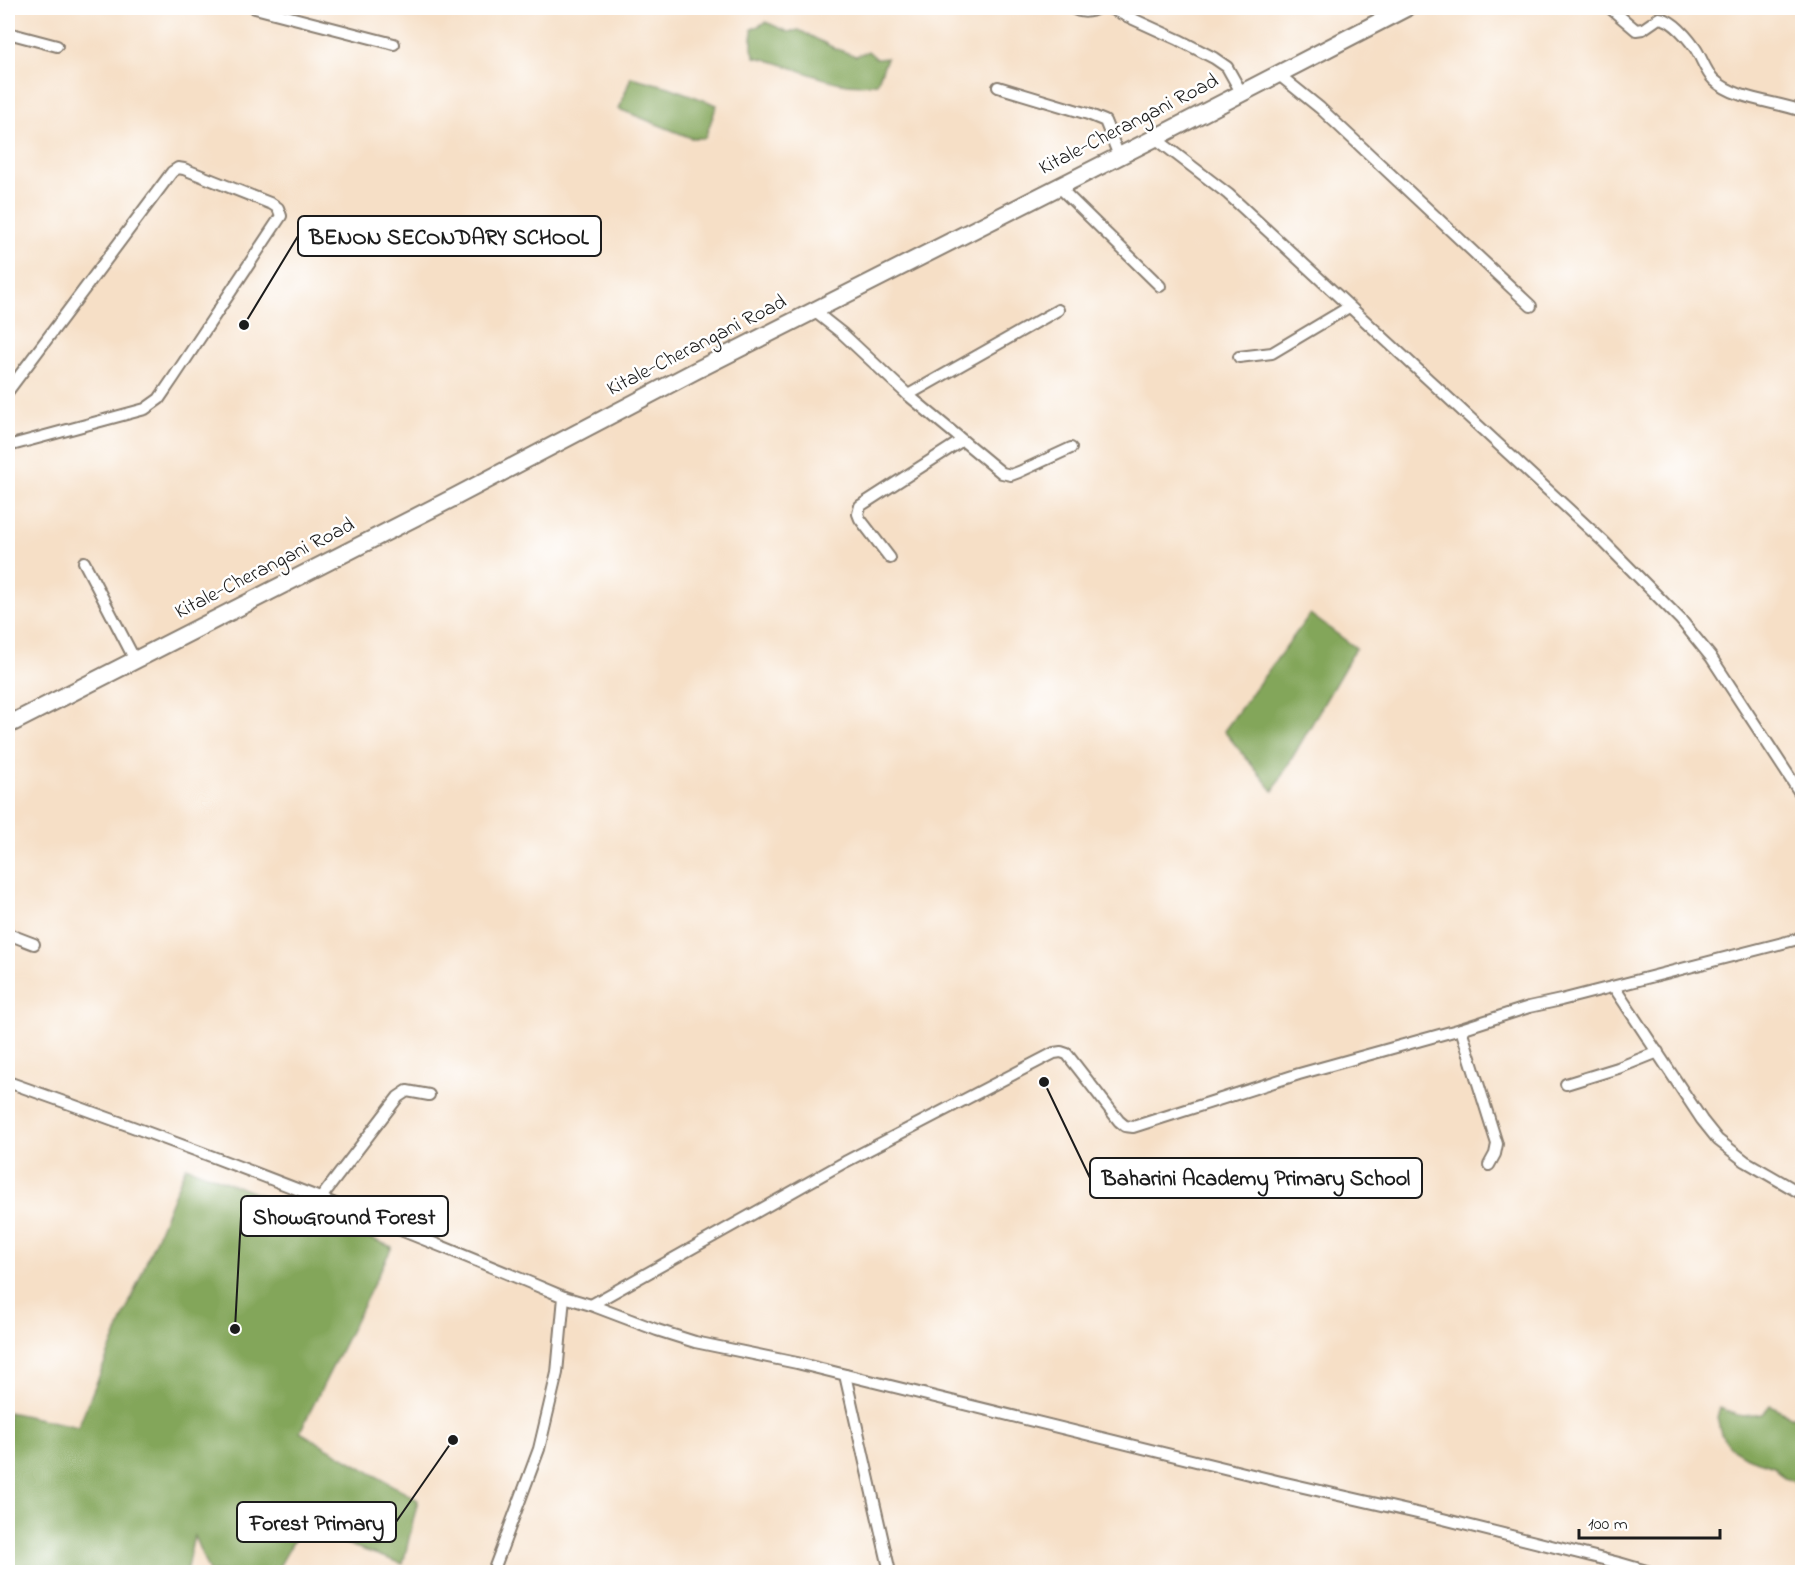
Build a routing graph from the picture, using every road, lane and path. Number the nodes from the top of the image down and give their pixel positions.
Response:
1 (255, 8) edge
2 (1072, 8) edge
3 (1098, 8) edge
4 (1109, 8) edge
5 (1406, 8) edge
6 (1610, 8) edge
7 (8, 33) edge
8 (394, 44) dead end
9 (57, 46) dead end
10 (1278, 75) junction
11 (998, 87) dead end
12 (1241, 92) junction
13 (1803, 111) edge
14 (1155, 138) junction
15 (1119, 156) junction
16 (1058, 186) junction
17 (1160, 286) dead end
18 (1531, 306) dead end
19 (1349, 307) junction
20 (1058, 310) dead end
21 (814, 311) junction
22 (1239, 357) dead end
23 (8, 391) edge
24 (908, 395) junction
25 (961, 441) junction
26 (8, 446) edge
27 (1071, 448) dead end
28 (890, 558) dead end
29 (84, 562) dead end
30 (135, 660) junction
31 (8, 724) edge
32 (1803, 796) edge
33 (8, 934) edge
34 (1803, 938) edge
35 (34, 944) dead end
36 (1614, 987) junction
37 (1461, 1029) junction
38 (1658, 1052) junction
39 (8, 1082) edge
40 (1566, 1084) dead end
41 (429, 1095) dead end
42 (1489, 1165) dead end
43 (1803, 1194) edge
44 (320, 1199) junction
45 (564, 1297) junction
46 (591, 1305) junction
47 (845, 1375) junction
48 (493, 1572) edge
49 (890, 1572) edge
50 (1650, 1572) edge

1 - 8 street
2 - 3 street
4 - 12 street
5 - 10 main road, Kitale-Cherangani Road
6 - 13 street
7 - 9 street
10 - 12 main road, Kitale-Cherangani Road
10 - 18 street
11 - 15 street
12 - 14 main road, Kitale-Cherangani Road
14 - 15 main road, Kitale-Cherangani Road
14 - 19 street
15 - 16 main road, Kitale-Cherangani Road
16 - 17 street
16 - 21 main road, Kitale-Cherangani Road
19 - 22 street
19 - 32 street
20 - 24 street
21 - 24 street
21 - 30 main road, Kitale-Cherangani Road
23 - 26 street
24 - 25 street
25 - 27 street
25 - 28 street
29 - 30 street
30 - 31 main road, Kitale-Cherangani Road
33 - 35 street
34 - 36 street
36 - 37 street
36 - 38 street
37 - 42 street
37 - 46 street
38 - 40 street
38 - 43 street
39 - 44 street
41 - 44 street
44 - 45 street
45 - 46 street
45 - 48 street
46 - 47 street
47 - 49 street
47 - 50 street

